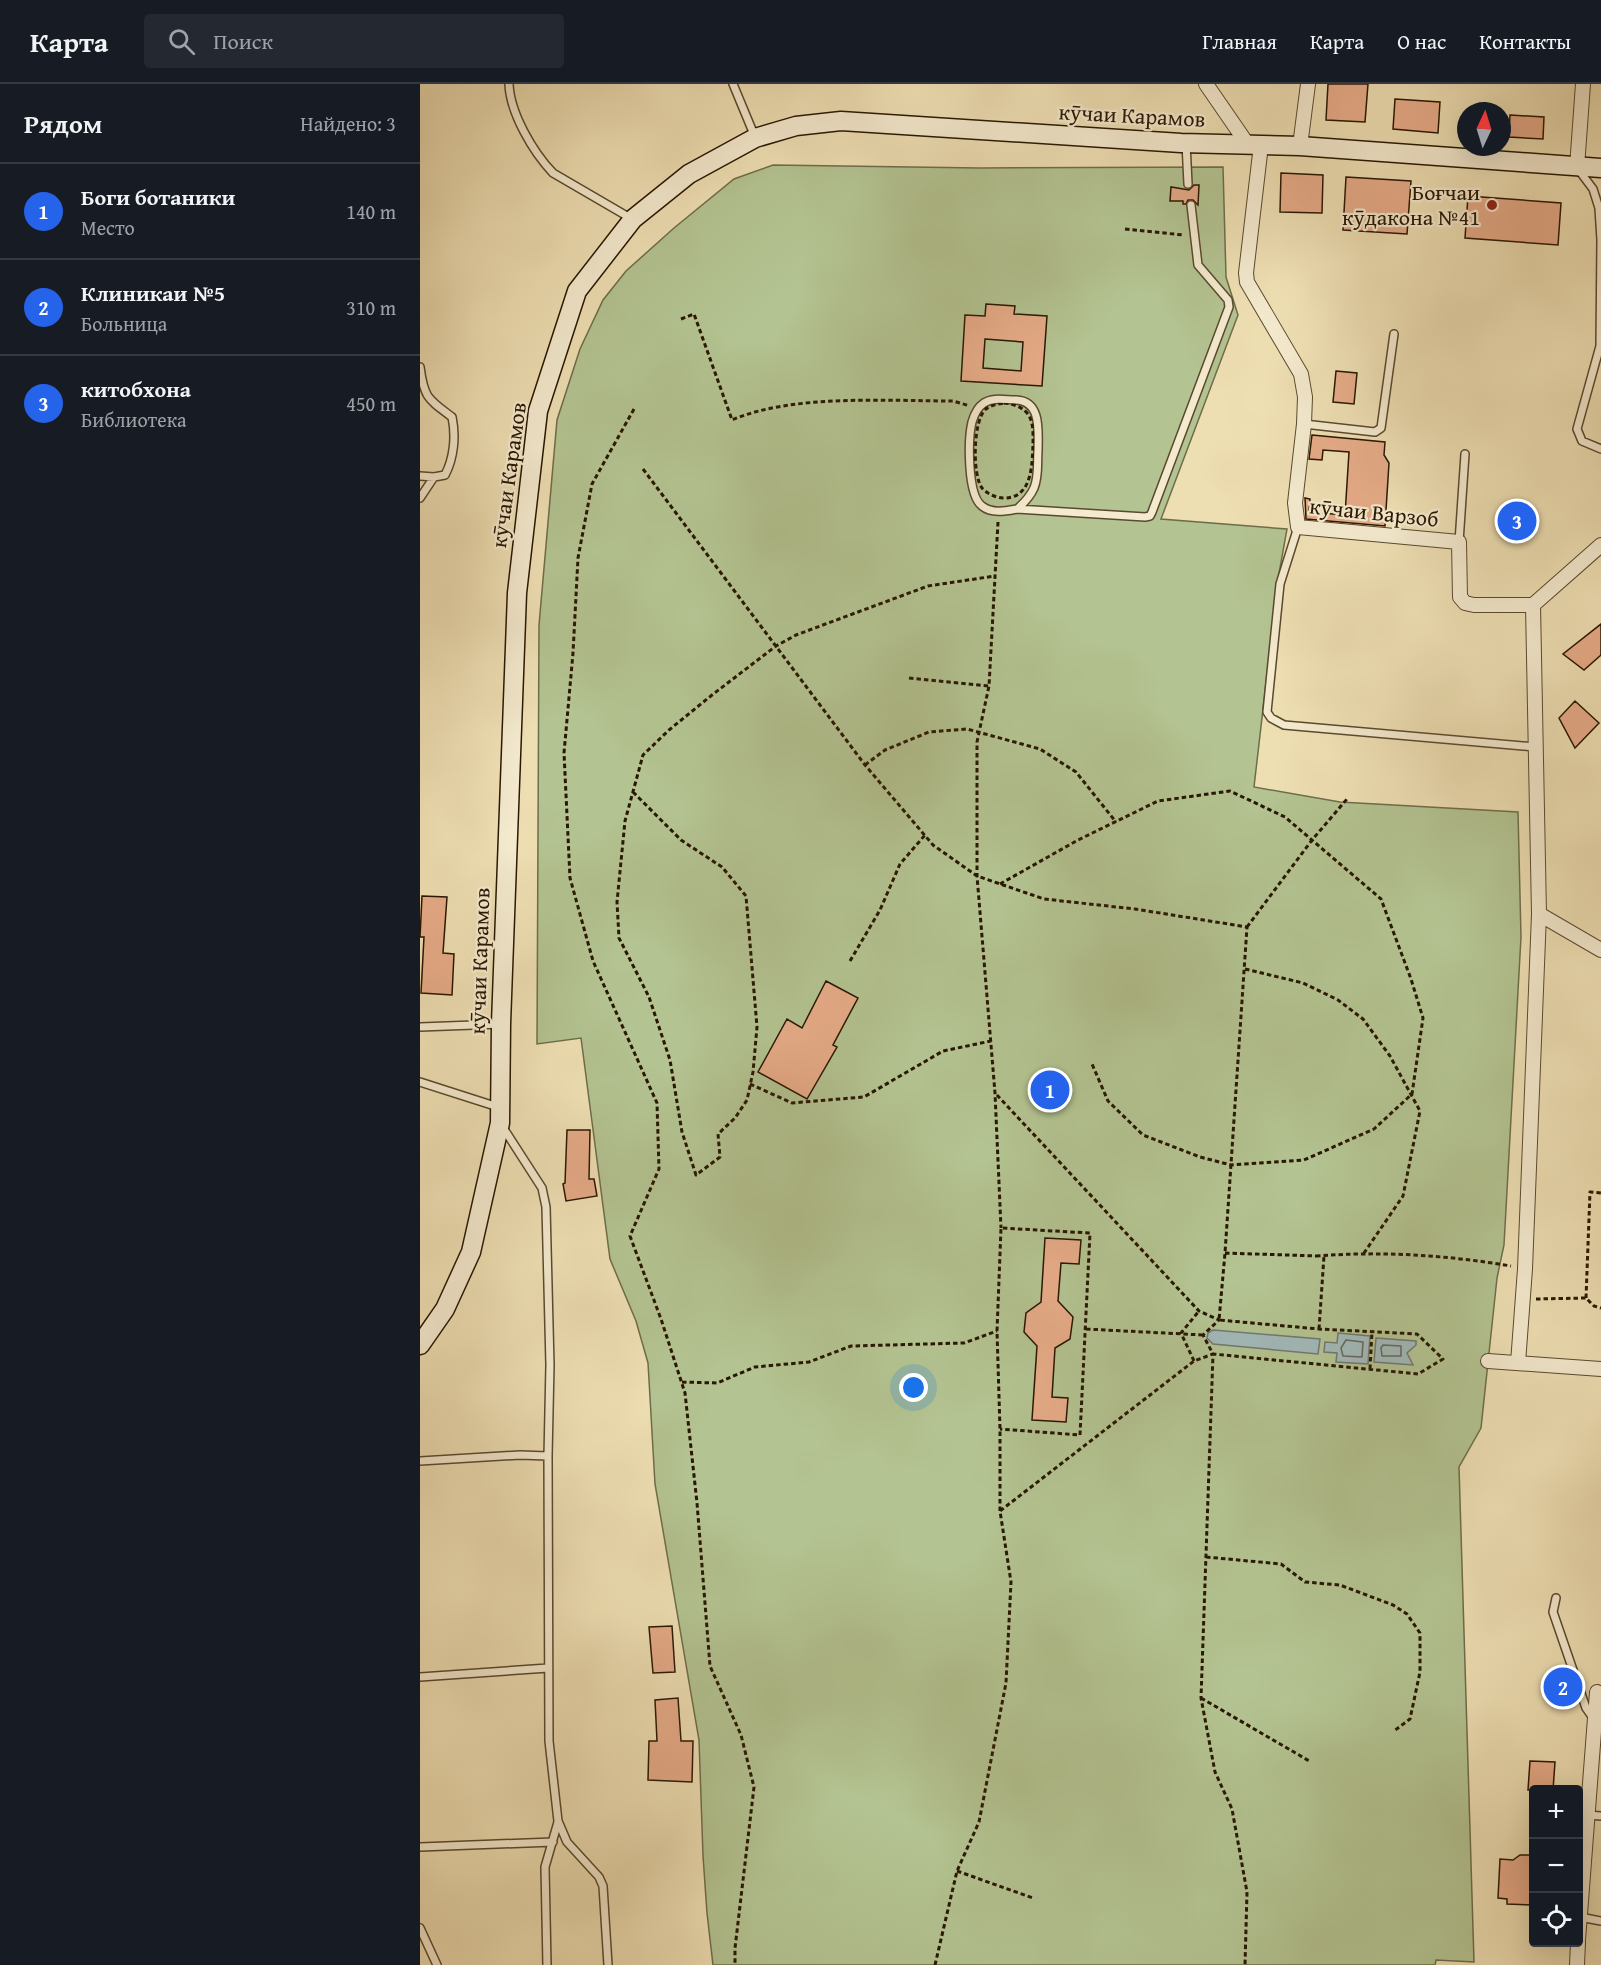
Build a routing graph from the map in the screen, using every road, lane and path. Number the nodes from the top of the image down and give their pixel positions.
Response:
1 (509, 84) edge
2 (733, 84) edge
3 (1206, 84) edge
4 (1308, 84) edge
5 (1583, 84) edge
6 (755, 138) junction
7 (1186, 143) junction
8 (1254, 145) junction
9 (1300, 146) junction
10 (1577, 167) junction
11 (1601, 168) edge
12 (1188, 184) dead end
13 (1191, 205) dead end
14 (633, 219) junction
15 (1125, 229) dead end
16 (1192, 236) dead end
17 (681, 319) dead end
18 (1394, 334) dead end
19 (1601, 346) edge
20 (420, 367) edge
21 (634, 409) dead end
22 (982, 409) junction
23 (1304, 424) junction
24 (1601, 449) edge
25 (1465, 454) dead end
26 (644, 469) dead end
27 (420, 476) edge
28 (434, 477) junction
29 (987, 491) junction
30 (420, 498) edge
31 (1020, 506) junction
32 (998, 512) junction
33 (1298, 527) junction
34 (1459, 542) junction
35 (1601, 545) edge
36 (995, 576) junction
37 (1533, 605) junction
38 (776, 646) junction
39 (909, 678) dead end
40 (989, 686) junction
41 (979, 733) junction
42 (1535, 747) junction
43 (865, 765) junction
44 (633, 792) junction
45 (1347, 799) dead end
46 (1116, 822) junction
47 (925, 835) junction
48 (1312, 840) junction
49 (977, 876) junction
50 (1000, 884) junction
51 (1539, 914) junction
52 (1247, 927) junction
53 (1601, 950) edge
54 (850, 961) dead end
55 (1245, 969) junction
56 (501, 1024) junction
57 (420, 1027) edge
58 (991, 1041) junction
59 (1092, 1064) dead end
60 (420, 1082) edge
61 (750, 1084) junction
62 (995, 1093) junction
63 (1412, 1094) junction
64 (500, 1115) junction
65 (1231, 1165) junction
66 (1601, 1192) edge
67 (1001, 1228) junction
68 (1225, 1253) junction
69 (1364, 1253) junction
70 (1316, 1256) junction
71 (1525, 1269) junction
72 (1586, 1298) junction
73 (1522, 1299) junction
74 (1601, 1308) edge
75 (1199, 1311) junction
76 (1219, 1320) junction
77 (1086, 1329) junction
78 (1319, 1329) junction
79 (997, 1331) junction
80 (1372, 1332) junction
81 (1181, 1334) junction
82 (1203, 1335) junction
83 (420, 1345) edge
84 (1213, 1354) junction
85 (1194, 1361) junction
86 (1488, 1361) dead end
87 (1518, 1363) junction
88 (1370, 1369) junction
89 (1601, 1369) edge
90 (682, 1382) junction
91 (1000, 1429) junction
92 (548, 1456) junction
93 (420, 1461) edge
94 (1000, 1511) junction
95 (1206, 1557) junction
96 (1556, 1599) dead end
97 (548, 1668) junction
98 (420, 1677) edge
99 (1596, 1692) dead end
100 (1202, 1698) junction
101 (1596, 1728) edge
102 (1394, 1731) dead end
103 (1311, 1762) dead end
104 (1594, 1816) edge
105 (558, 1821) junction
106 (553, 1842) junction
107 (420, 1847) edge
108 (957, 1871) junction
109 (1583, 1895) edge
110 (1033, 1898) dead end
111 (1583, 1918) edge
112 (1601, 1921) edge
113 (420, 1928) edge
114 (1578, 1947) edge
115 (437, 1965) edge
116 (547, 1965) edge
117 (608, 1965) edge
118 (735, 1965) edge
119 (935, 1965) edge
120 (1245, 1965) edge
121 (1577, 1965) edge

1 - 14 lane
2 - 6 lane
3 - 8 street
4 - 9 street
5 - 10 street
6 - 7 main road, кӯчаи Карамов
6 - 14 main road, кӯчаи Карамов
7 - 8 main road, кӯчаи Карамов
7 - 12 lane
8 - 9 main road, кӯчаи Карамов
8 - 23 street, кӯчаи Варзоб
9 - 10 main road, кӯчаи Карамов
10 - 11 main road, кӯчаи Карамов
10 - 19 lane
13 - 31 lane
14 - 56 main road, кӯчаи Карамов
15 - 16 path
17 - 22 path
18 - 23 lane
19 - 24 lane
20 - 28 lane
21 - 90 path
22 - 29 path
22 - 29 path
22 - 31 lane
22 - 32 lane
23 - 33 street, кӯчаи Варзоб
25 - 34 lane
26 - 38 path
27 - 28 lane
28 - 30 lane
29 - 31 path
31 - 32 lane
32 - 36 path
33 - 34 street, кӯчаи Варзоб
33 - 42 lane
34 - 37 street, кӯчаи Варзоб
35 - 37 street
36 - 38 path
36 - 40 path
37 - 42 street
38 - 43 path
38 - 44 path
39 - 40 path
40 - 41 path
41 - 43 path
41 - 46 path
41 - 49 path
42 - 51 street
43 - 47 path
44 - 61 path
44 - 61 path
45 - 48 path
46 - 48 path
46 - 50 path
47 - 49 path
47 - 54 path
48 - 52 path
48 - 63 path
49 - 50 path
49 - 58 path
50 - 52 path
51 - 53 street
51 - 71 street
52 - 55 path
55 - 63 path
55 - 65 path
56 - 57 lane
56 - 64 main road, кӯчаи Карамов
58 - 61 path
58 - 62 path
59 - 65 path
60 - 64 lane
62 - 67 path
62 - 75 path
63 - 65 path
63 - 69 path
64 - 83 main road, кӯчаи Карамов
64 - 92 lane
65 - 68 path
66 - 72 path
67 - 77 path
67 - 79 path
68 - 70 path
68 - 76 path
69 - 70 path
69 - 71 path
70 - 78 path
71 - 73 street
72 - 73 path
72 - 74 path
73 - 87 street
75 - 76 path
75 - 81 path
76 - 78 path
76 - 82 path
77 - 81 path
77 - 91 path
78 - 80 path
79 - 90 path
79 - 91 path
80 - 88 path
80 - 88 path
81 - 82 path
81 - 85 path
82 - 84 path
84 - 85 path
84 - 88 path
84 - 95 path
85 - 94 path
86 - 87 street
87 - 89 street
90 - 118 path
91 - 94 path
92 - 93 lane
92 - 97 lane
94 - 108 path
95 - 100 path
95 - 102 path
96 - 101 lane
97 - 98 lane
97 - 105 lane
99 - 101 street
100 - 103 path
100 - 120 path
101 - 104 street
104 - 109 street
105 - 106 lane
105 - 117 lane
106 - 107 lane
106 - 116 lane
108 - 110 path
108 - 119 path
111 - 112 lane
113 - 115 lane
114 - 121 street

